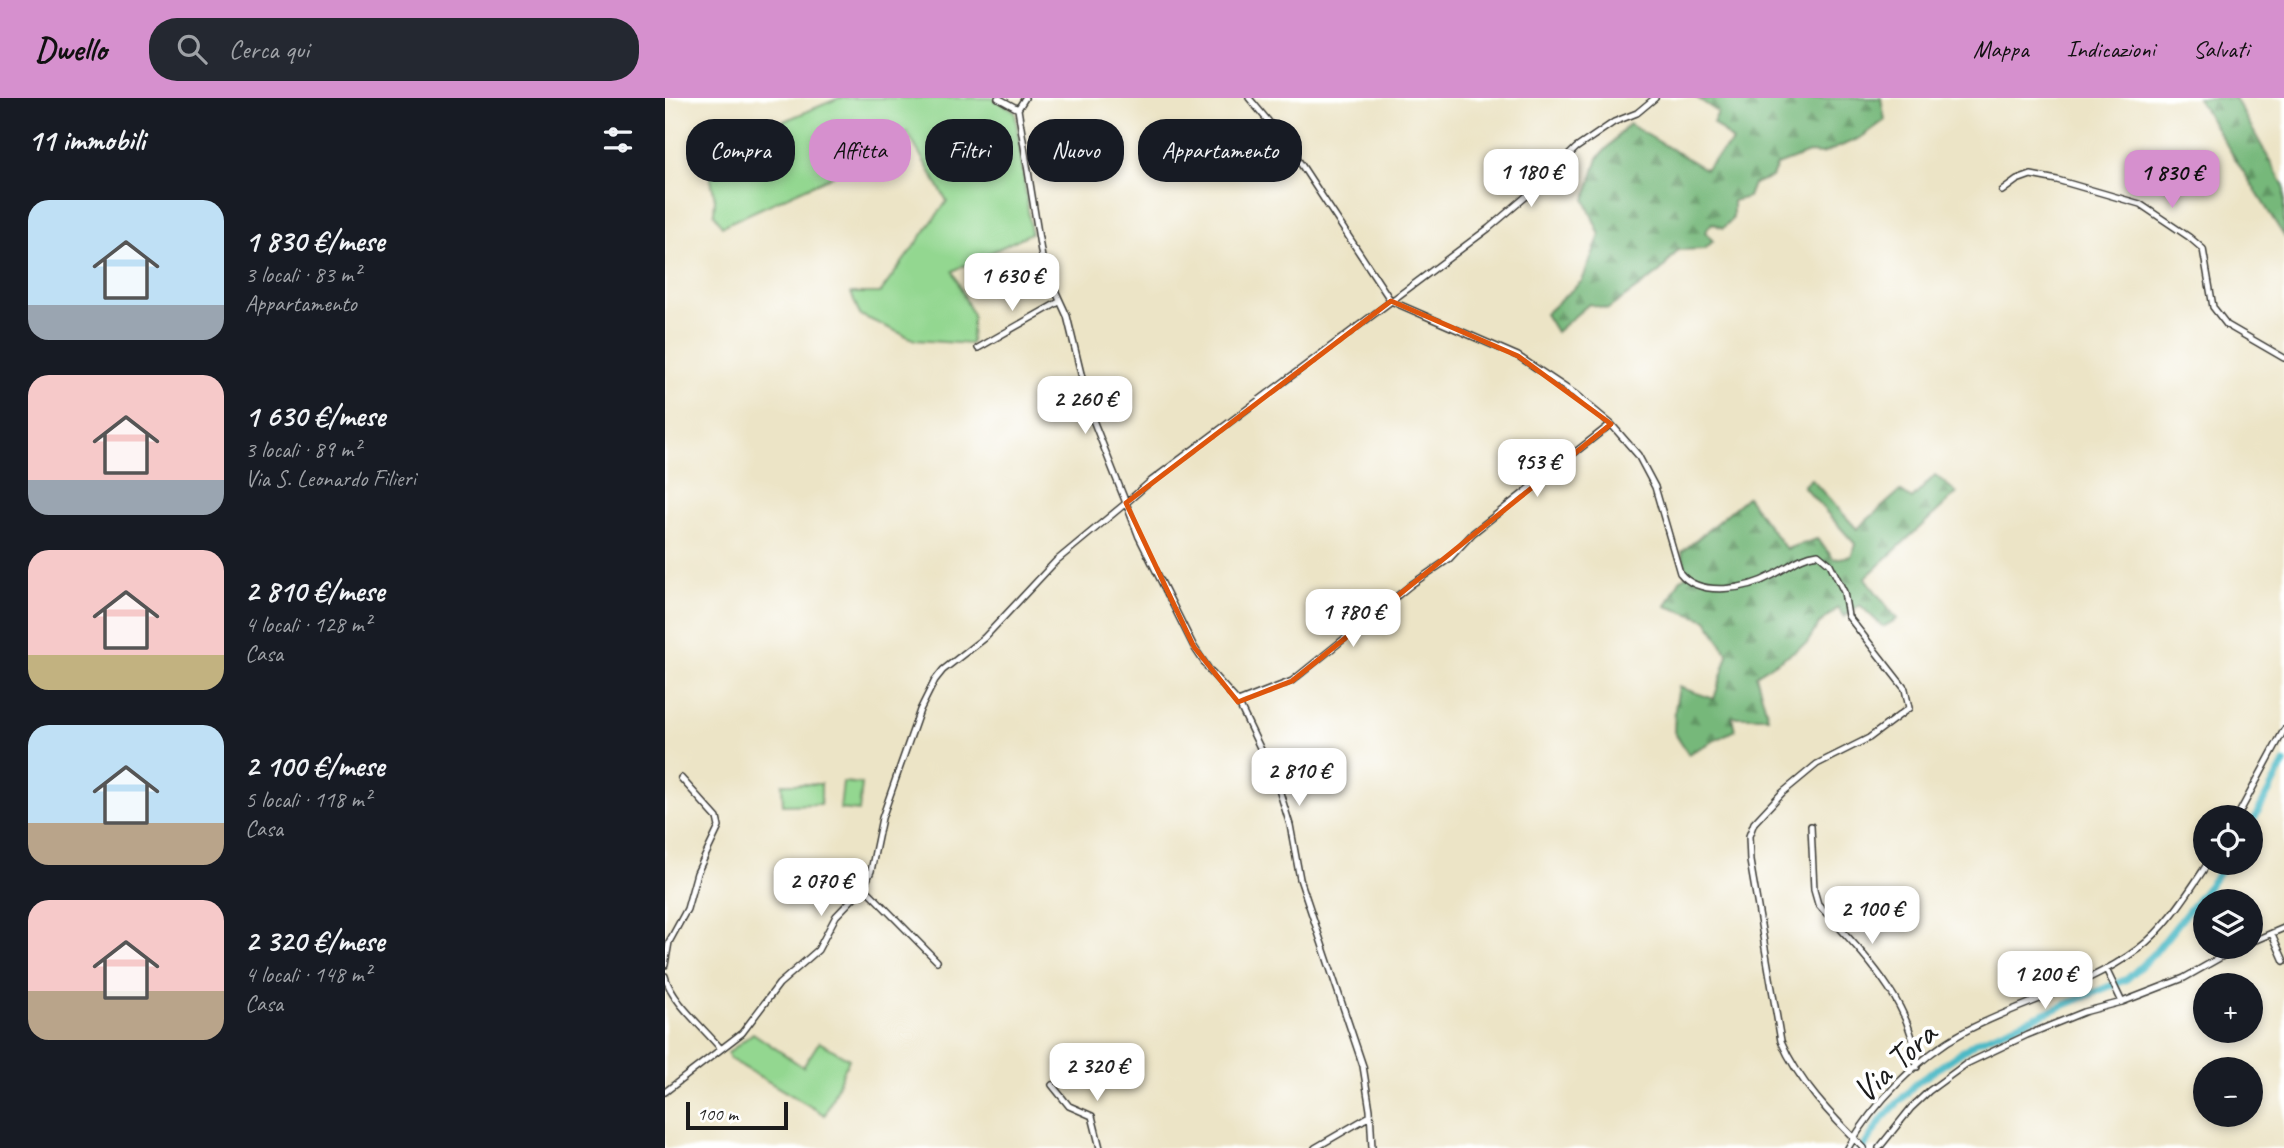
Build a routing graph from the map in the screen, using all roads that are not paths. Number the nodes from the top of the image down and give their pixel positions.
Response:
1 (998, 98) edge
2 (1025, 98) edge
3 (1249, 98) edge
4 (1655, 98) edge
5 (1019, 109) junction
6 (2002, 191) dead end
7 (1391, 301) junction
8 (1059, 302) junction
9 (978, 348) dead end
10 (2284, 358) edge
11 (1611, 424) junction
12 (1126, 503) junction
13 (1238, 702) junction
14 (2284, 730) edge
15 (681, 778) dead end
16 (2243, 805) edge
17 (1811, 826) dead end
18 (2199, 875) edge
19 (864, 887) junction
20 (2284, 928) edge
21 (2272, 934) junction
22 (2263, 937) edge
23 (2218, 959) edge
24 (937, 961) dead end
25 (2284, 961) edge
26 (665, 965) edge
27 (2107, 970) junction
28 (665, 976) edge
29 (2120, 1000) junction
30 (721, 1049) junction
31 (1917, 1067) junction
32 (1052, 1085) dead end
33 (665, 1092) edge
34 (1370, 1116) junction
35 (1859, 1143) edge
36 (1100, 1148) edge
37 (1315, 1148) edge
38 (1372, 1148) edge
39 (1848, 1148) edge
40 (1879, 1148) edge

1 - 5 street
2 - 5 street
3 - 7 street
4 - 7 street
5 - 8 street
6 - 10 street
7 - 11 street
7 - 12 street
8 - 9 street
8 - 12 street
11 - 13 street
11 - 35 street
12 - 13 street
12 - 19 street
13 - 34 street
14 - 16 street
15 - 26 street
17 - 31 street
18 - 27 street, Via Tora
19 - 24 street
19 - 30 street
20 - 21 street
21 - 22 street
21 - 25 street
23 - 29 street
27 - 29 street
27 - 31 street, Via Tora
28 - 30 street
29 - 40 street
30 - 33 street
31 - 35 street, Via Tora
32 - 36 street
34 - 37 street
34 - 38 street
35 - 39 street, Via Tora

